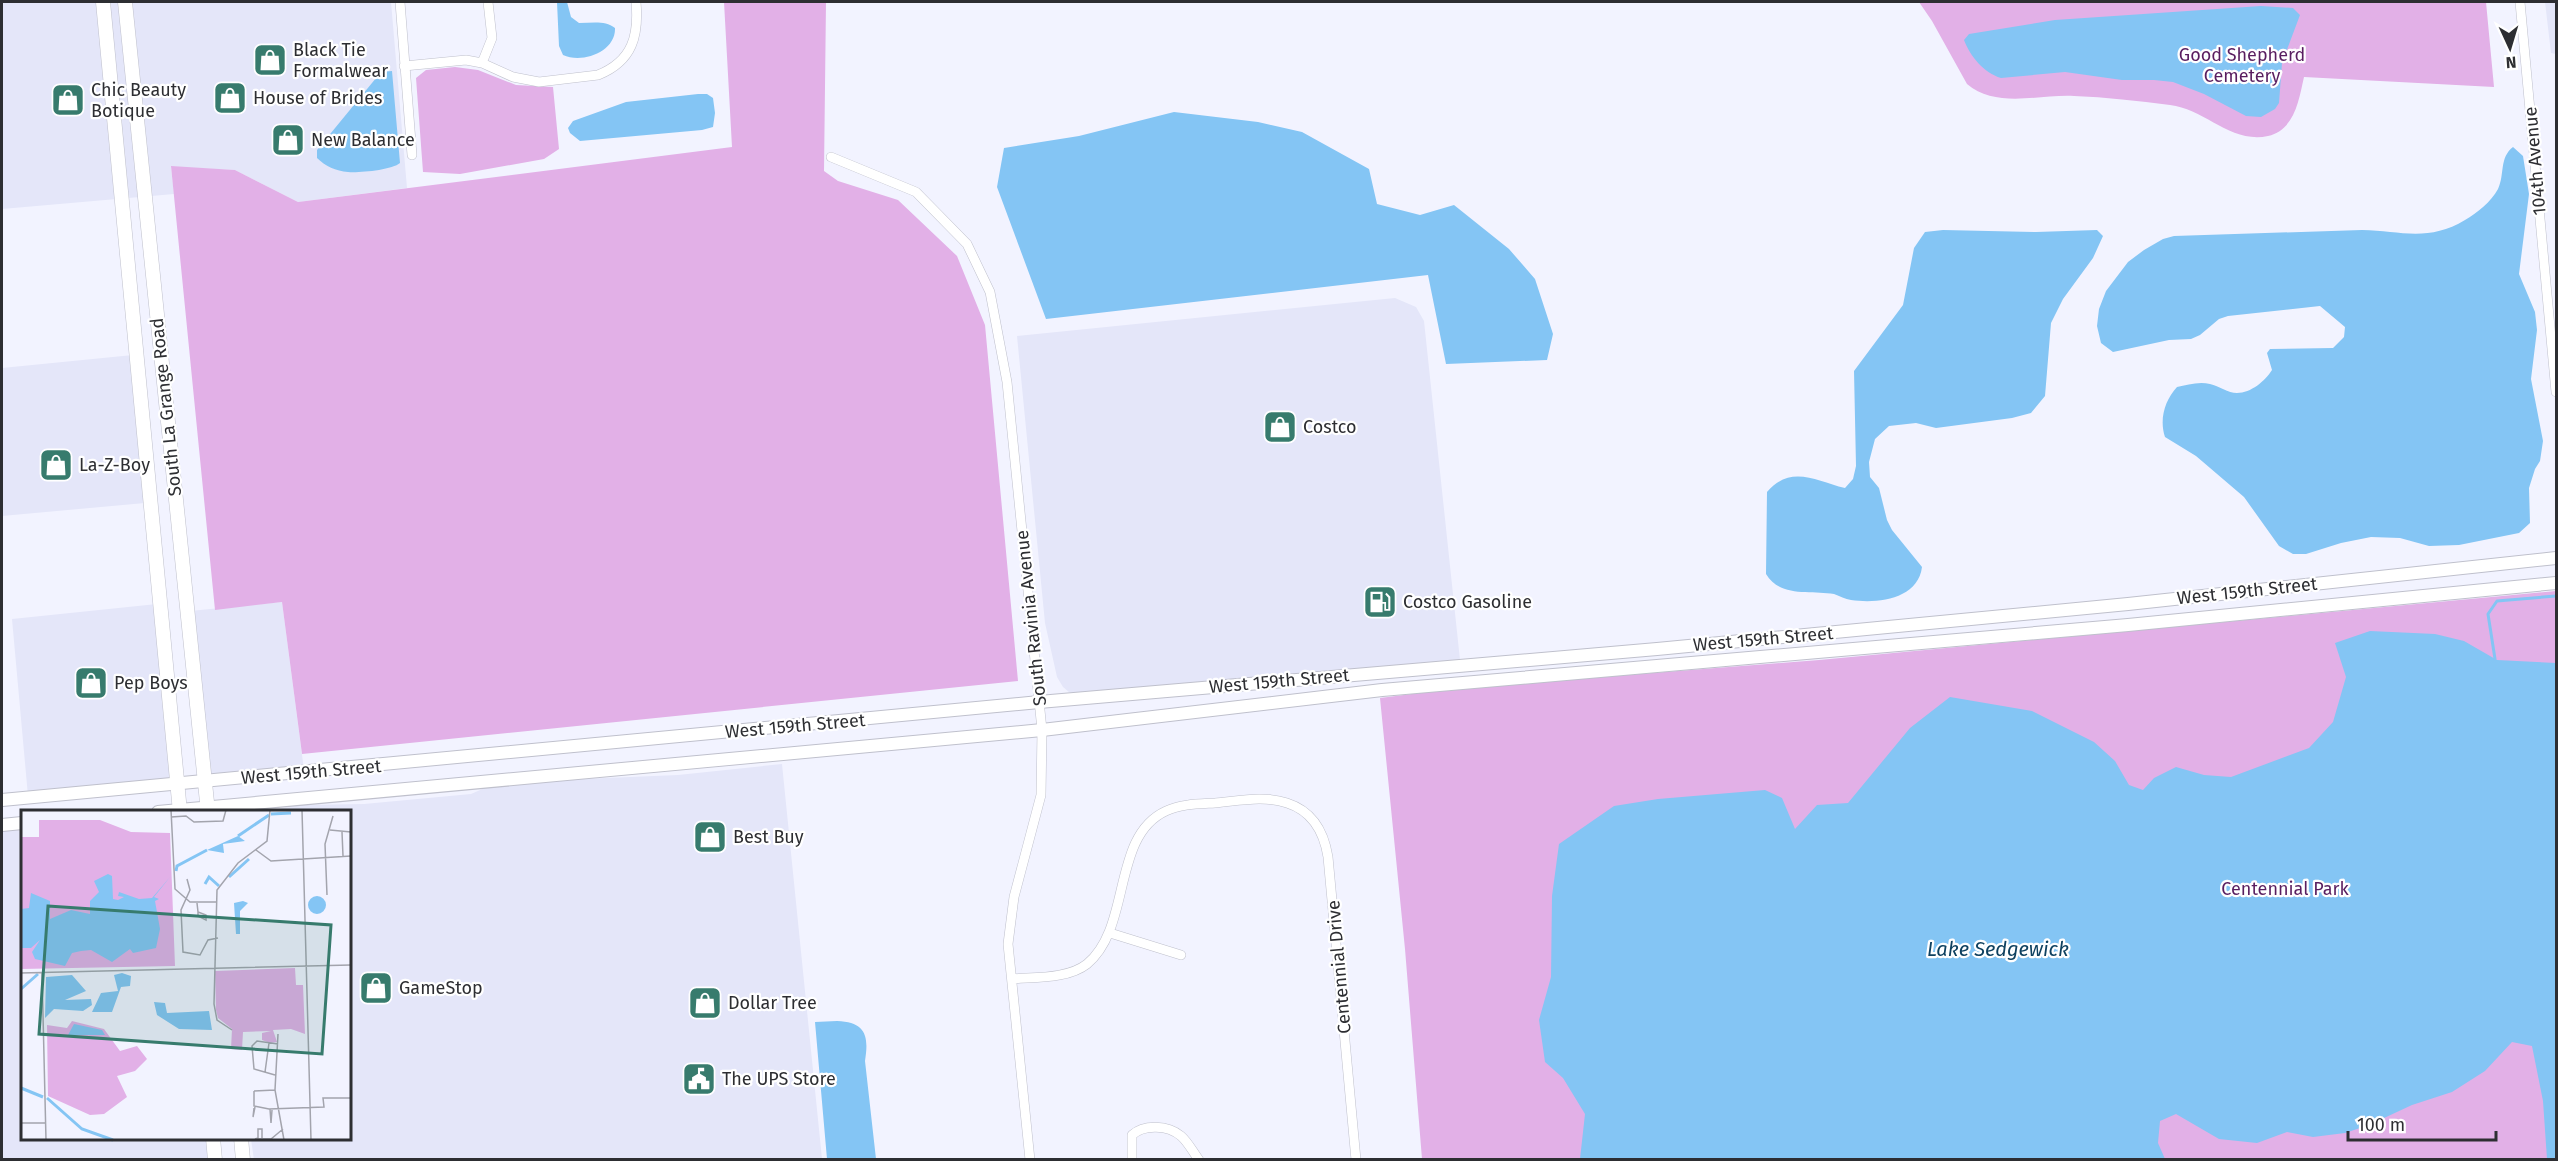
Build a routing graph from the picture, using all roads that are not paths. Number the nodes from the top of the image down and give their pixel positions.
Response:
1 (103, 2) edge
2 (125, 2) edge
3 (400, 2) edge
4 (488, 2) edge
5 (636, 2) edge
6 (2520, 2) edge
7 (482, 63) junction
8 (405, 66) junction
9 (412, 155) dead end
10 (831, 157) dead end
11 (2556, 392) edge
12 (2556, 558) edge
13 (2556, 583) edge
14 (2128, 604) junction
15 (2128, 625) junction
16 (1040, 702) junction
17 (1042, 730) junction
18 (205, 781) junction
19 (177, 783) junction
20 (2, 800) edge
21 (208, 809) edge
22 (180, 810) edge
23 (21, 824) edge
24 (2, 825) edge
25 (1110, 933) junction
26 (1181, 955) dead end
27 (1012, 979) junction
28 (213, 1140) edge
29 (241, 1140) edge
30 (215, 1160) edge
31 (243, 1160) edge
32 (1030, 1160) edge
33 (1132, 1160) edge
34 (1199, 1160) edge
35 (1356, 1160) edge

1 - 19 highway, South La Grange Road
2 - 18 highway, South La Grange Road
3 - 8 street
4 - 7 street
5 - 7 street
6 - 11 street, 104th Avenue
7 - 8 street
8 - 9 street
10 - 16 street, South Ravinia Avenue
12 - 14 main road, West 159th Street
13 - 15 main road, West 159th Street
14 - 15 main road
14 - 16 main road, West 159th Street
15 - 17 main road, West 159th Street
16 - 17 street, South Ravinia Avenue
16 - 18 main road, West 159th Street
17 - 21 main road, West 159th Street
17 - 27 street, South Ravinia Avenue
18 - 19 main road, West 159th Street
18 - 21 highway, South La Grange Road
19 - 20 main road, West 159th Street
19 - 22 highway, South La Grange Road
21 - 22 main road, West 159th Street
23 - 24 main road
25 - 26 street
25 - 27 street
25 - 35 street, Centennial Drive
27 - 32 street, South Ravinia Avenue
28 - 30 highway
29 - 31 highway
33 - 34 street

